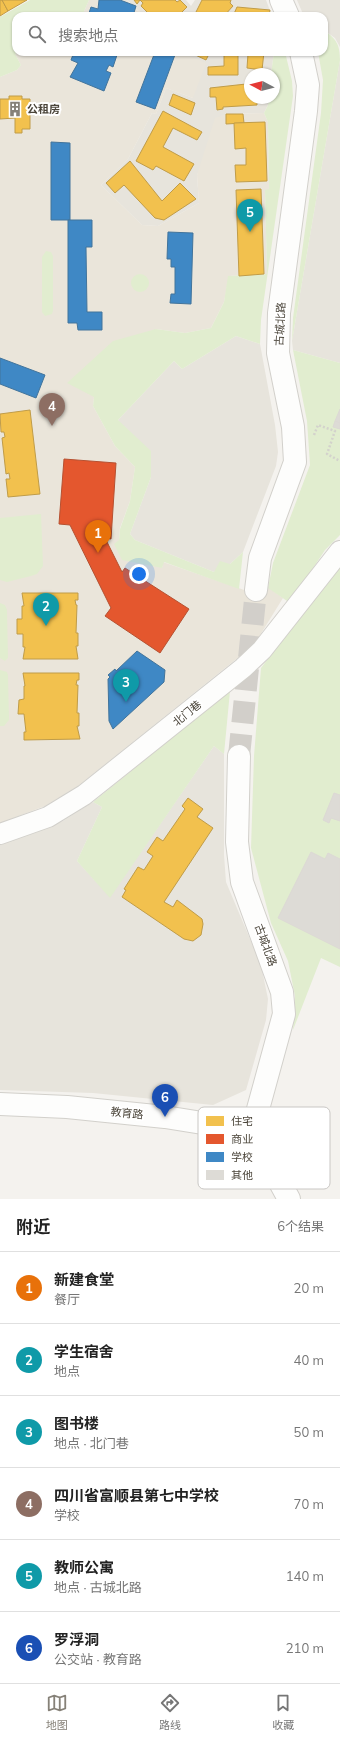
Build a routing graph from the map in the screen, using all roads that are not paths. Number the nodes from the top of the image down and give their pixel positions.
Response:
1 (281, 0) edge
2 (286, 12) edge
3 (302, 56) edge
4 (340, 551) edge
5 (256, 590) tunnel mouth
6 (239, 756) tunnel mouth
7 (0, 834) edge
8 (0, 1104) edge
9 (259, 1107) edge
10 (198, 1122) edge
11 (284, 1189) edge
12 (289, 1199) edge

1 - 2 street
3 - 5 street, 古城北路
4 - 7 street, 北门巷
6 - 9 street, 古城北路
8 - 10 street, 教育路
11 - 12 street

